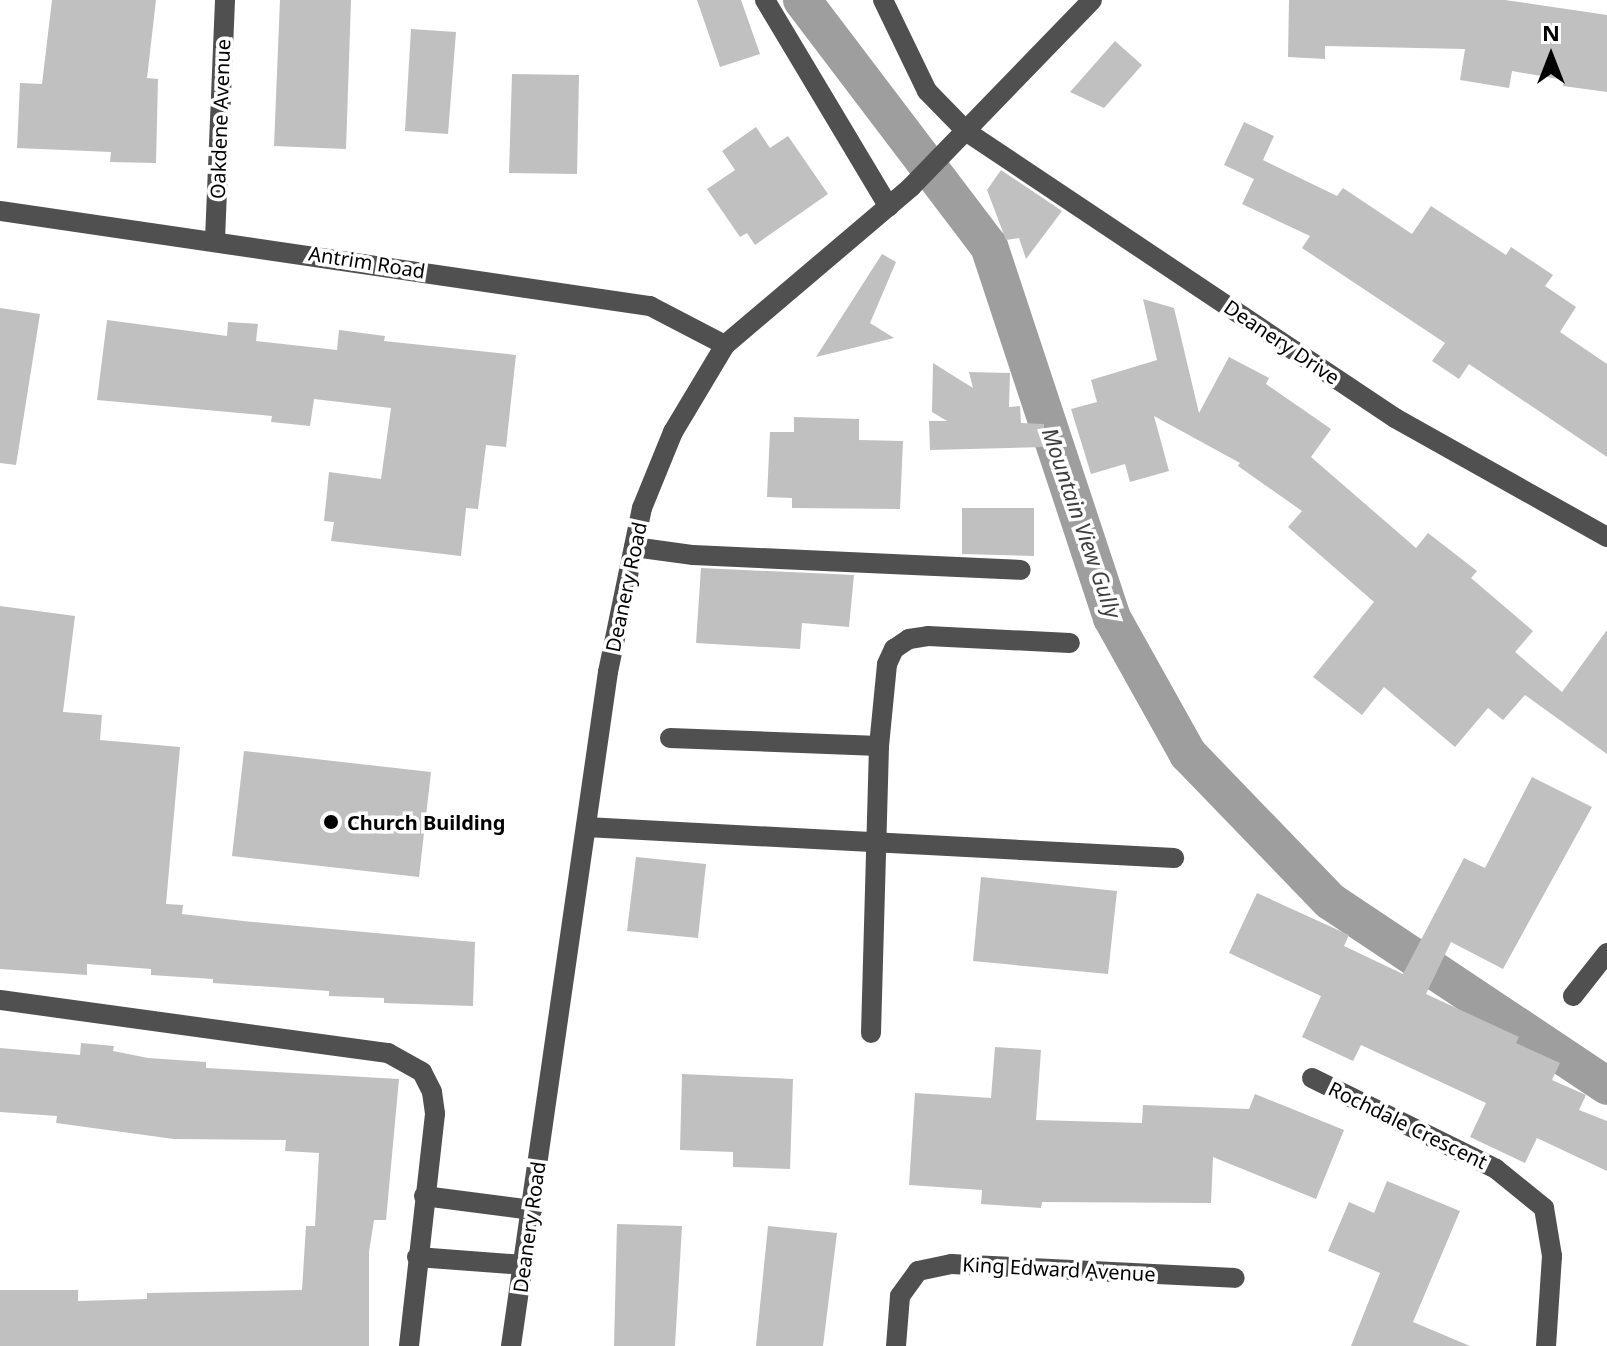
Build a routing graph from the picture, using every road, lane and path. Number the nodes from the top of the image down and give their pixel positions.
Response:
1 (225, 0) edge
2 (765, 0) edge
3 (883, 0) edge
4 (1092, 0) edge
5 (967, 132) junction
6 (889, 207) junction
7 (0, 211) edge
8 (215, 239) junction
9 (725, 345) junction
10 (1607, 537) edge
11 (634, 547) junction
12 (1021, 570) dead end
13 (1070, 643) dead end
14 (670, 738) dead end
15 (879, 746) junction
16 (586, 827) junction
17 (877, 845) junction
18 (1174, 858) dead end
19 (1607, 953) edge
20 (1573, 996) dead end
21 (0, 1000) edge
22 (871, 1033) dead end
23 (1312, 1078) dead end
24 (424, 1196) junction
25 (532, 1210) junction
26 (417, 1257) junction
27 (524, 1265) junction
28 (1235, 1278) dead end
29 (409, 1346) edge
30 (511, 1346) edge
31 (896, 1346) edge
32 (1546, 1346) edge

1 - 8 street, Oakdene Avenue
2 - 6 street
3 - 5 street, Deanery Drive
4 - 5 street, Deanery Road
5 - 6 street, Deanery Road
5 - 10 street, Deanery Drive
6 - 9 street, Deanery Road
7 - 8 street, Antrim Road
8 - 9 street, Antrim Road
9 - 11 street, Deanery Road
11 - 12 street
11 - 16 street, Deanery Road
13 - 15 street
14 - 15 street
15 - 17 street
16 - 17 street
16 - 25 street, Deanery Road
17 - 18 street
17 - 22 street
19 - 20 street
21 - 24 street
23 - 32 street, Rochdale Crescent
24 - 25 street
24 - 26 street
25 - 27 street, Deanery Road
26 - 27 street
26 - 29 street
27 - 30 street, Deanery Road
28 - 31 street, King Edward Avenue

